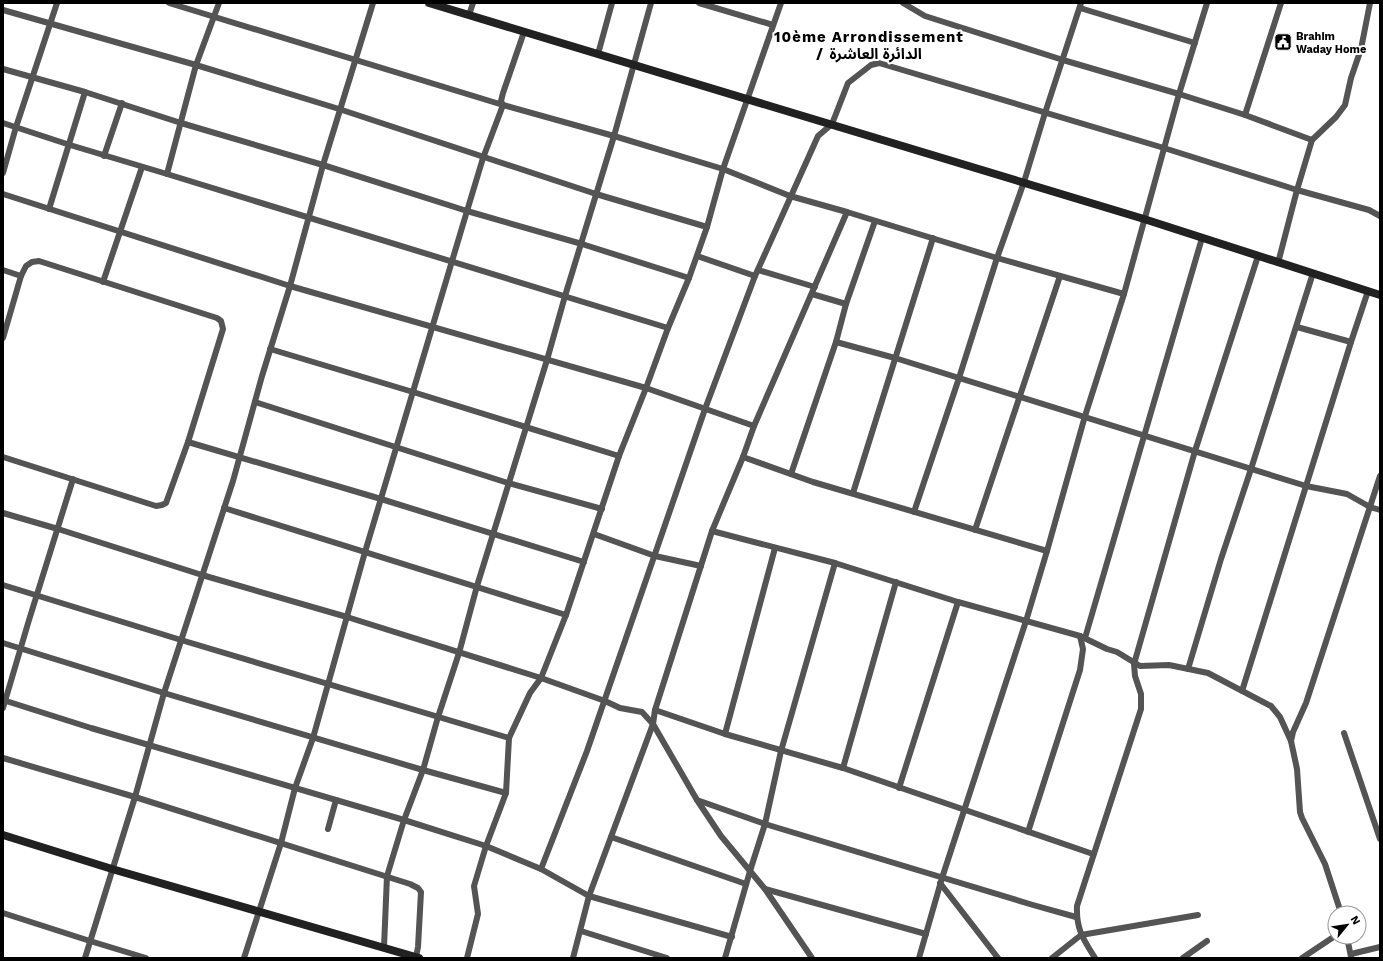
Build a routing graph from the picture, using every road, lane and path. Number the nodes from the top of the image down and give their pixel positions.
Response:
1 (57, 3) edge
2 (169, 3) edge
3 (219, 3) edge
4 (373, 3) edge
5 (429, 3) edge
6 (473, 3) edge
7 (612, 3) edge
8 (651, 3) edge
9 (699, 3) edge
10 (781, 3) edge
11 (903, 3) edge
12 (1207, 3) edge
13 (1281, 3) edge
14 (1370, 3) edge
15 (1081, 5) edge
16 (3, 10) edge
17 (469, 15) junction
18 (214, 18) junction
19 (51, 23) junction
20 (773, 25) junction
21 (524, 32) junction
22 (1195, 43) junction
23 (598, 54) junction
24 (1063, 60) junction
25 (356, 61) junction
26 (196, 65) junction
27 (635, 65) junction
28 (3, 69) edge
29 (33, 77) junction
30 (85, 92) junction
31 (1179, 94) junction
32 (747, 99) junction
33 (122, 104) junction
34 (502, 105) junction
35 (339, 109) junction
36 (1045, 113) junction
37 (1245, 115) junction
38 (3, 123) edge
39 (181, 123) junction
40 (832, 124) junction
41 (16, 127) junction
42 (614, 136) junction
43 (1312, 140) junction
44 (70, 145) junction
45 (1164, 148) junction
46 (104, 156) junction
47 (483, 158) junction
48 (323, 165) junction
49 (142, 167) junction
50 (723, 169) junction
51 (3, 174) edge
52 (167, 174) junction
53 (1024, 182) junction
54 (1297, 190) junction
55 (3, 194) edge
56 (596, 194) junction
57 (790, 196) junction
58 (49, 209) junction
59 (467, 211) junction
60 (847, 212) junction
61 (1380, 216) edge
62 (308, 217) junction
63 (1144, 219) junction
64 (875, 221) junction
65 (708, 227) junction
66 (119, 232) junction
67 (933, 238) junction
68 (1202, 238) junction
69 (582, 244) junction
70 (697, 256) junction
71 (1258, 256) junction
72 (997, 258) junction
73 (452, 261) junction
74 (1278, 263) junction
75 (3, 270) edge
76 (756, 273) junction
77 (1312, 274) junction
78 (21, 276) junction
79 (1060, 276) junction
80 (689, 278) junction
81 (103, 282) junction
82 (290, 286) junction
83 (815, 287) junction
84 (1368, 291) junction
85 (812, 294) junction
86 (1124, 294) junction
87 (1380, 295) edge
88 (565, 296) junction
89 (846, 304) junction
90 (433, 327) junction
91 (1297, 327) junction
92 (668, 328) junction
93 (3, 338) edge
94 (836, 342) junction
95 (1351, 342) junction
96 (270, 349) junction
97 (895, 358) junction
98 (547, 360) junction
99 (959, 378) junction
100 (646, 388) junction
101 (413, 392) junction
102 (1020, 396) junction
103 (255, 402) junction
104 (705, 409) junction
105 (1084, 416) junction
106 (754, 426) junction
107 (526, 427) junction
108 (1144, 435) junction
109 (188, 442) junction
110 (396, 448) junction
111 (1195, 451) junction
112 (240, 456) junction
113 (619, 456) junction
114 (743, 456) junction
115 (3, 457) edge
116 (1251, 469) junction
117 (792, 474) junction
118 (1380, 476) edge
119 (73, 479) junction
120 (508, 482) junction
121 (1306, 486) junction
122 (853, 493) junction
123 (381, 499) junction
124 (1370, 507) junction
125 (224, 508) junction
126 (602, 510) junction
127 (1380, 510) edge
128 (914, 512) junction
129 (3, 513) edge
130 (58, 529) junction
131 (975, 530) junction
132 (712, 531) junction
133 (494, 533) junction
134 (594, 534) junction
135 (775, 548) junction
136 (365, 552) junction
137 (1047, 552) junction
138 (655, 556) junction
139 (584, 562) junction
140 (835, 563) junction
141 (701, 566) junction
142 (202, 574) junction
143 (896, 582) junction
144 (3, 585) edge
145 (477, 586) junction
146 (36, 596) junction
147 (958, 602) junction
148 (566, 615) junction
149 (347, 616) junction
150 (1026, 621) junction
151 (1082, 637) junction
152 (181, 640) junction
153 (3, 643) edge
154 (20, 649) junction
155 (459, 653) junction
156 (1134, 664) junction
157 (1188, 669) junction
158 (541, 678) junction
159 (327, 684) junction
160 (1242, 692) junction
161 (164, 693) junction
162 (4, 700) edge
163 (605, 701) junction
164 (3, 708) edge
165 (655, 710) junction
166 (438, 717) junction
167 (653, 724) junction
168 (1344, 733) dead end
169 (725, 734) junction
170 (313, 738) junction
171 (509, 738) junction
172 (1291, 741) junction
173 (149, 745) junction
174 (781, 751) junction
175 (3, 758) edge
176 (843, 768) junction
177 (423, 770) junction
178 (295, 788) junction
179 (899, 788) junction
180 (506, 793) junction
181 (134, 797) junction
182 (336, 800) junction
183 (697, 800) junction
184 (964, 810) junction
185 (404, 820) junction
186 (765, 824) junction
187 (328, 829) dead end
188 (1028, 832) junction
189 (3, 835) edge
190 (611, 837) junction
191 (1380, 839) edge
192 (281, 843) junction
193 (486, 846) junction
194 (1093, 854) junction
195 (112, 868) junction
196 (541, 870) junction
197 (750, 871) junction
198 (387, 876) junction
199 (941, 880) junction
200 (746, 884) junction
201 (765, 889) junction
202 (589, 896) junction
203 (1338, 905) edge
204 (259, 911) junction
205 (3, 913) edge
206 (1198, 915) dead end
207 (1076, 917) junction
208 (581, 931) junction
209 (926, 934) junction
210 (1081, 935) junction
211 (732, 937) junction
212 (90, 941) junction
213 (1207, 941) dead end
214 (1327, 941) edge
215 (1349, 945) edge
216 (384, 947) junction
217 (1380, 947) edge
218 (1351, 956) edge
219 (85, 958) edge
220 (146, 958) edge
221 (244, 958) edge
222 (417, 958) edge
223 (467, 958) edge
224 (573, 958) edge
225 (668, 958) edge
226 (725, 958) edge
227 (812, 958) edge
228 (919, 958) edge
229 (998, 958) edge
230 (1052, 958) edge
231 (1095, 958) edge
232 (1183, 958) edge
233 (1302, 958) edge

1 - 19 street
2 - 18 street
3 - 18 street
4 - 25 street
5 - 17 street
6 - 17 street
7 - 23 street
8 - 27 street
9 - 20 street
10 - 20 street
11 - 24 street
12 - 22 street
13 - 37 street
14 - 43 street
15 - 22 street
15 - 24 street
16 - 19 street
17 - 21 street
18 - 25 street
18 - 26 street
19 - 26 street
19 - 29 street
20 - 32 street
21 - 23 street
21 - 34 street
22 - 31 street
23 - 27 street
24 - 31 street
24 - 36 street
25 - 34 street
25 - 35 street
26 - 35 street
26 - 39 street
27 - 32 street
27 - 42 street
28 - 29 street
29 - 30 street
29 - 41 street
30 - 33 street
30 - 44 street
31 - 37 street
31 - 45 street
32 - 40 street
32 - 50 street
33 - 39 street
33 - 46 street
34 - 42 street
34 - 47 street
35 - 47 street
35 - 48 street
36 - 40 street
36 - 45 street
36 - 53 street
37 - 43 street
38 - 41 street
39 - 48 street
39 - 52 street
40 - 53 street
40 - 57 street
41 - 44 street
41 - 51 street
42 - 50 street
42 - 56 street
43 - 54 street
44 - 46 street
44 - 58 street
45 - 54 street
45 - 63 street
46 - 49 street
47 - 56 street
47 - 59 street
48 - 59 street
48 - 62 street
49 - 52 street
49 - 66 street
50 - 57 street
50 - 65 street
52 - 62 street
53 - 63 street
53 - 72 street
54 - 61 street
54 - 74 street
55 - 58 street
56 - 65 street
56 - 69 street
57 - 60 street
57 - 76 street
58 - 66 street
59 - 69 street
59 - 73 street
60 - 64 street
60 - 83 street
62 - 73 street
62 - 82 street
63 - 68 street
63 - 86 street
64 - 67 street
64 - 89 street
65 - 70 street
66 - 81 street
66 - 82 street
67 - 72 street
67 - 97 street
68 - 71 street
68 - 108 street
69 - 80 street
69 - 88 street
70 - 76 street
70 - 80 street
71 - 74 street
71 - 111 street
72 - 79 street
72 - 99 street
73 - 88 street
73 - 90 street
74 - 77 street
75 - 78 street
76 - 83 street
76 - 104 street
77 - 84 street
77 - 91 street
78 - 81 street
78 - 93 street
79 - 86 street
79 - 102 street
80 - 92 street
81 - 109 street
82 - 90 street
82 - 96 street
83 - 85 street
84 - 87 street
84 - 95 street
85 - 89 street
85 - 106 street
86 - 105 street
88 - 92 street
88 - 98 street
89 - 94 street
90 - 98 street
90 - 101 street
91 - 95 street
91 - 116 street
92 - 100 street
94 - 97 street
94 - 117 street
95 - 121 street
96 - 101 street
96 - 103 street
97 - 99 street
97 - 122 street
98 - 100 street
98 - 107 street
99 - 102 street
99 - 128 street
100 - 104 street
100 - 113 street
101 - 107 street
101 - 110 street
102 - 105 street
102 - 131 street
103 - 110 street
103 - 112 street
104 - 106 street
104 - 138 street
105 - 108 street
105 - 137 street
106 - 114 street
107 - 113 street
107 - 120 street
108 - 111 street
108 - 151 street
109 - 112 street
109 - 119 street
110 - 120 street
110 - 123 street
111 - 116 street
111 - 156 street
112 - 123 street
112 - 125 street
113 - 126 street
114 - 117 street
114 - 132 street
115 - 119 street
116 - 121 street
116 - 157 street
117 - 122 street
118 - 124 street
119 - 130 street
120 - 126 street
120 - 133 street
121 - 124 street
121 - 160 street
122 - 128 street
123 - 133 street
123 - 136 street
124 - 127 street
124 - 172 street
125 - 136 street
125 - 142 street
126 - 134 street
128 - 131 street
129 - 130 street
130 - 142 street
130 - 146 street
131 - 137 street
132 - 135 street
132 - 141 street
133 - 139 street
133 - 145 street
134 - 138 street
134 - 139 street
135 - 140 street
135 - 169 street
136 - 145 street
136 - 149 street
137 - 150 street
138 - 141 street
138 - 163 street
139 - 148 street
140 - 143 street
140 - 174 street
141 - 165 street
142 - 149 street
142 - 152 street
143 - 147 street
143 - 176 street
144 - 146 street
145 - 148 street
145 - 155 street
146 - 152 street
146 - 154 street
147 - 150 street
147 - 179 street
148 - 158 street
149 - 155 street
149 - 159 street
150 - 151 street
150 - 184 street
151 - 156 street
151 - 188 street
152 - 159 street
152 - 161 street
153 - 154 street
154 - 161 street
154 - 162 street
155 - 158 street
155 - 166 street
156 - 157 street
156 - 194 street
157 - 160 street
158 - 163 street
158 - 171 street
159 - 166 street
159 - 170 street
160 - 172 street
161 - 170 street
161 - 173 street
162 - 164 street
162 - 173 street
163 - 167 street
163 - 196 street
165 - 167 street
165 - 169 street
166 - 171 street
166 - 177 street
167 - 183 street
167 - 190 street
168 - 191 street
169 - 174 street
170 - 177 street
170 - 178 street
171 - 180 street
172 - 203 street
173 - 178 street
173 - 181 street
174 - 176 street
174 - 186 street
175 - 181 street
176 - 179 street
177 - 180 street
177 - 185 street
178 - 182 street
178 - 192 street
179 - 184 street
180 - 193 street
181 - 192 street
181 - 195 street
182 - 185 street
182 - 187 street
183 - 186 street
183 - 197 street
184 - 188 street
184 - 199 street
185 - 193 street
185 - 198 street
186 - 197 street
186 - 199 street
188 - 194 street
189 - 195 street
190 - 200 street
190 - 202 street
192 - 198 street
192 - 204 street
193 - 196 street
193 - 223 street
194 - 207 street
195 - 204 street
195 - 212 street
196 - 202 street
197 - 200 street
197 - 201 street
198 - 216 street
198 - 222 street
199 - 207 street
199 - 209 street
199 - 229 street
200 - 211 street
201 - 209 street
201 - 227 street
202 - 208 street
202 - 211 street
204 - 216 street
204 - 221 street
205 - 212 street
206 - 210 street
207 - 210 street
208 - 224 street
208 - 225 street
209 - 228 street
210 - 230 street
210 - 231 street
211 - 226 street
212 - 219 street
212 - 220 street
213 - 232 street
214 - 233 street
215 - 218 street
216 - 222 street
217 - 218 street

